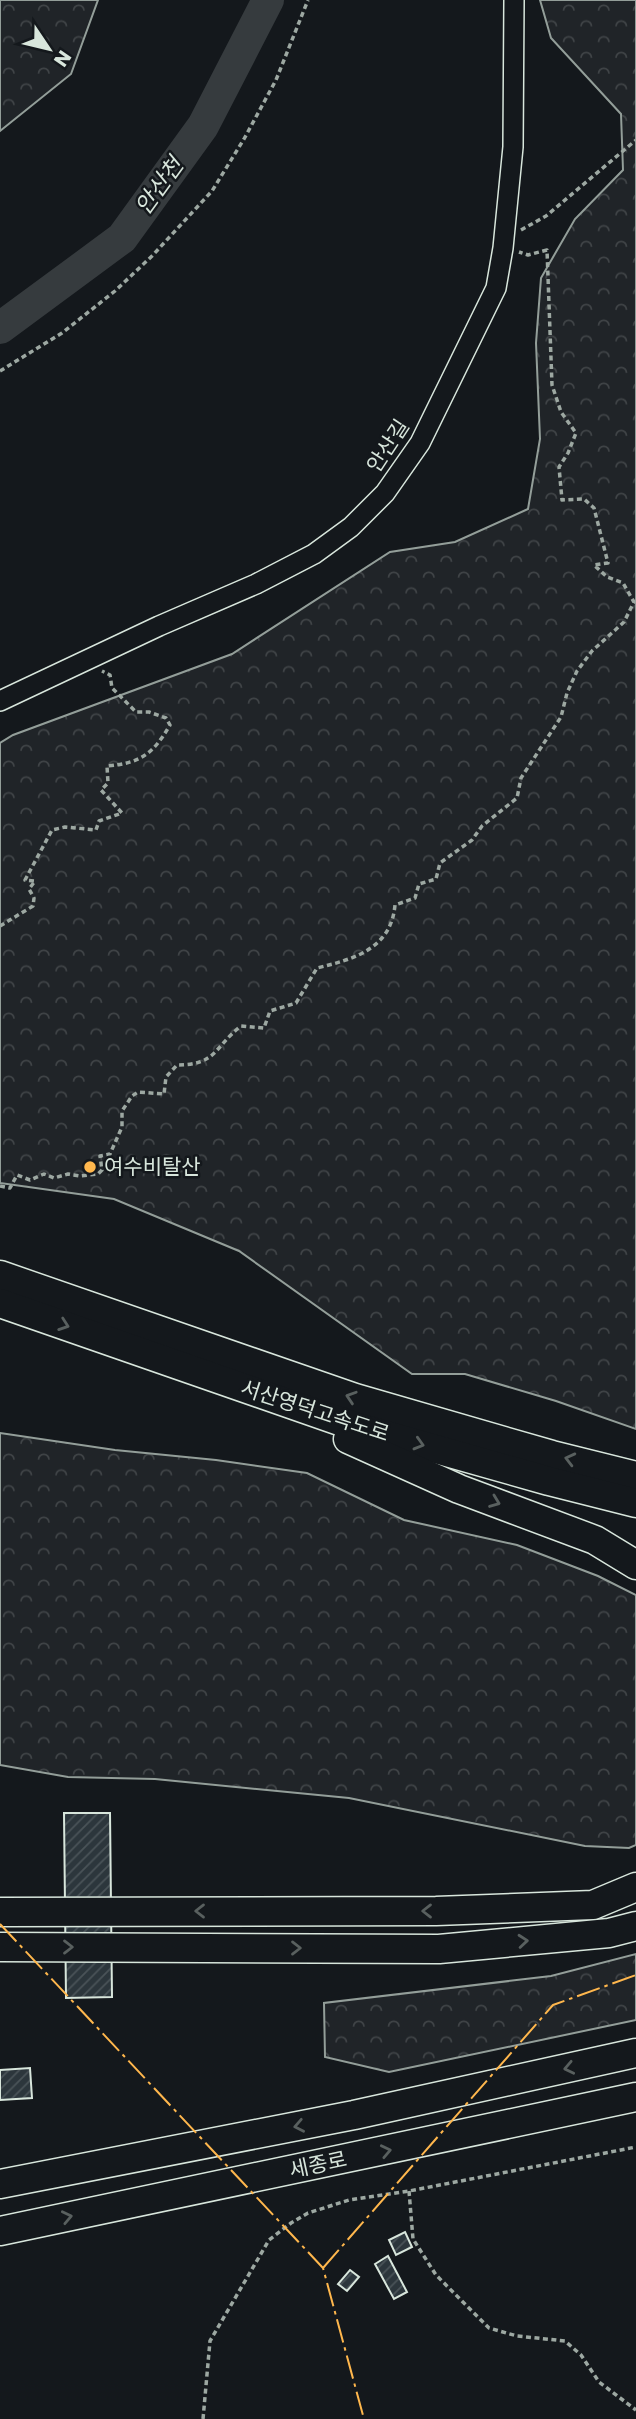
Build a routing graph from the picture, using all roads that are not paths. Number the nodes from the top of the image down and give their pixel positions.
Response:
1 (514, 0) edge
2 (0, 701) edge
3 (0, 1275) edge
4 (0, 1303) edge
5 (208, 1376) junction
6 (636, 1476) edge
7 (636, 1503) edge
8 (636, 1565) edge
9 (636, 1875) edge
10 (636, 1887) edge
11 (593, 1905) junction
12 (0, 1912) edge
13 (636, 1920) edge
14 (636, 1926) edge
15 (609, 1933) junction
16 (0, 1947) edge
17 (629, 2054) edge
18 (635, 2097) edge
19 (0, 2184) edge
20 (0, 2231) edge

1 - 2 street, 안산길
6 -> 3 highway, 서산영덕고속도로
4 -> 5 highway, 서산영덕고속도로
5 -> 7 highway, 서산영덕고속도로
5 -> 8 highway
9 - 11 highway
10 - 11 highway
11 -> 12 highway
13 - 15 highway
14 - 15 highway
16 -> 15 highway
17 -> 19 highway, 세종로
20 -> 18 highway, 세종로

